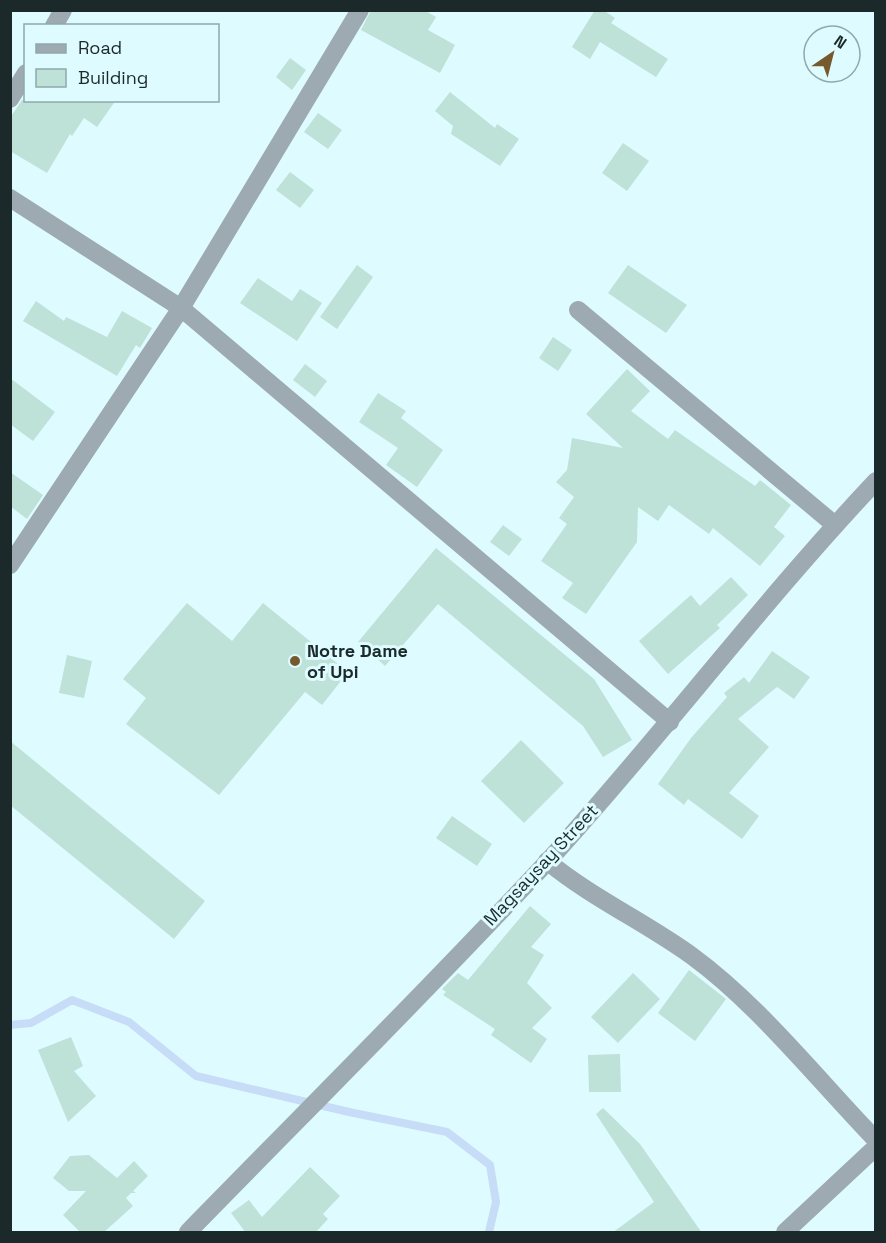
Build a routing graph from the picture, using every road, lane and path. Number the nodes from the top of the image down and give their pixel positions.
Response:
1 (63, 10) edge
2 (360, 10) edge
3 (55, 24) edge
4 (24, 77) edge
5 (10, 99) edge
6 (10, 198) edge
7 (181, 308) junction
8 (578, 310) dead end
9 (876, 481) edge
10 (835, 525) junction
11 (10, 565) edge
12 (670, 722) junction
13 (547, 861) junction
14 (876, 1140) edge
15 (876, 1147) edge
16 (188, 1233) edge
17 (785, 1233) edge

1 - 3 street
2 - 7 street
4 - 5 street
6 - 7 street
7 - 11 street
7 - 12 street
8 - 10 street
9 - 10 street, Magsaysay Street
10 - 12 street, Magsaysay Street
12 - 13 street, Magsaysay Street
13 - 14 street
13 - 16 street, Magsaysay Street
15 - 17 street

